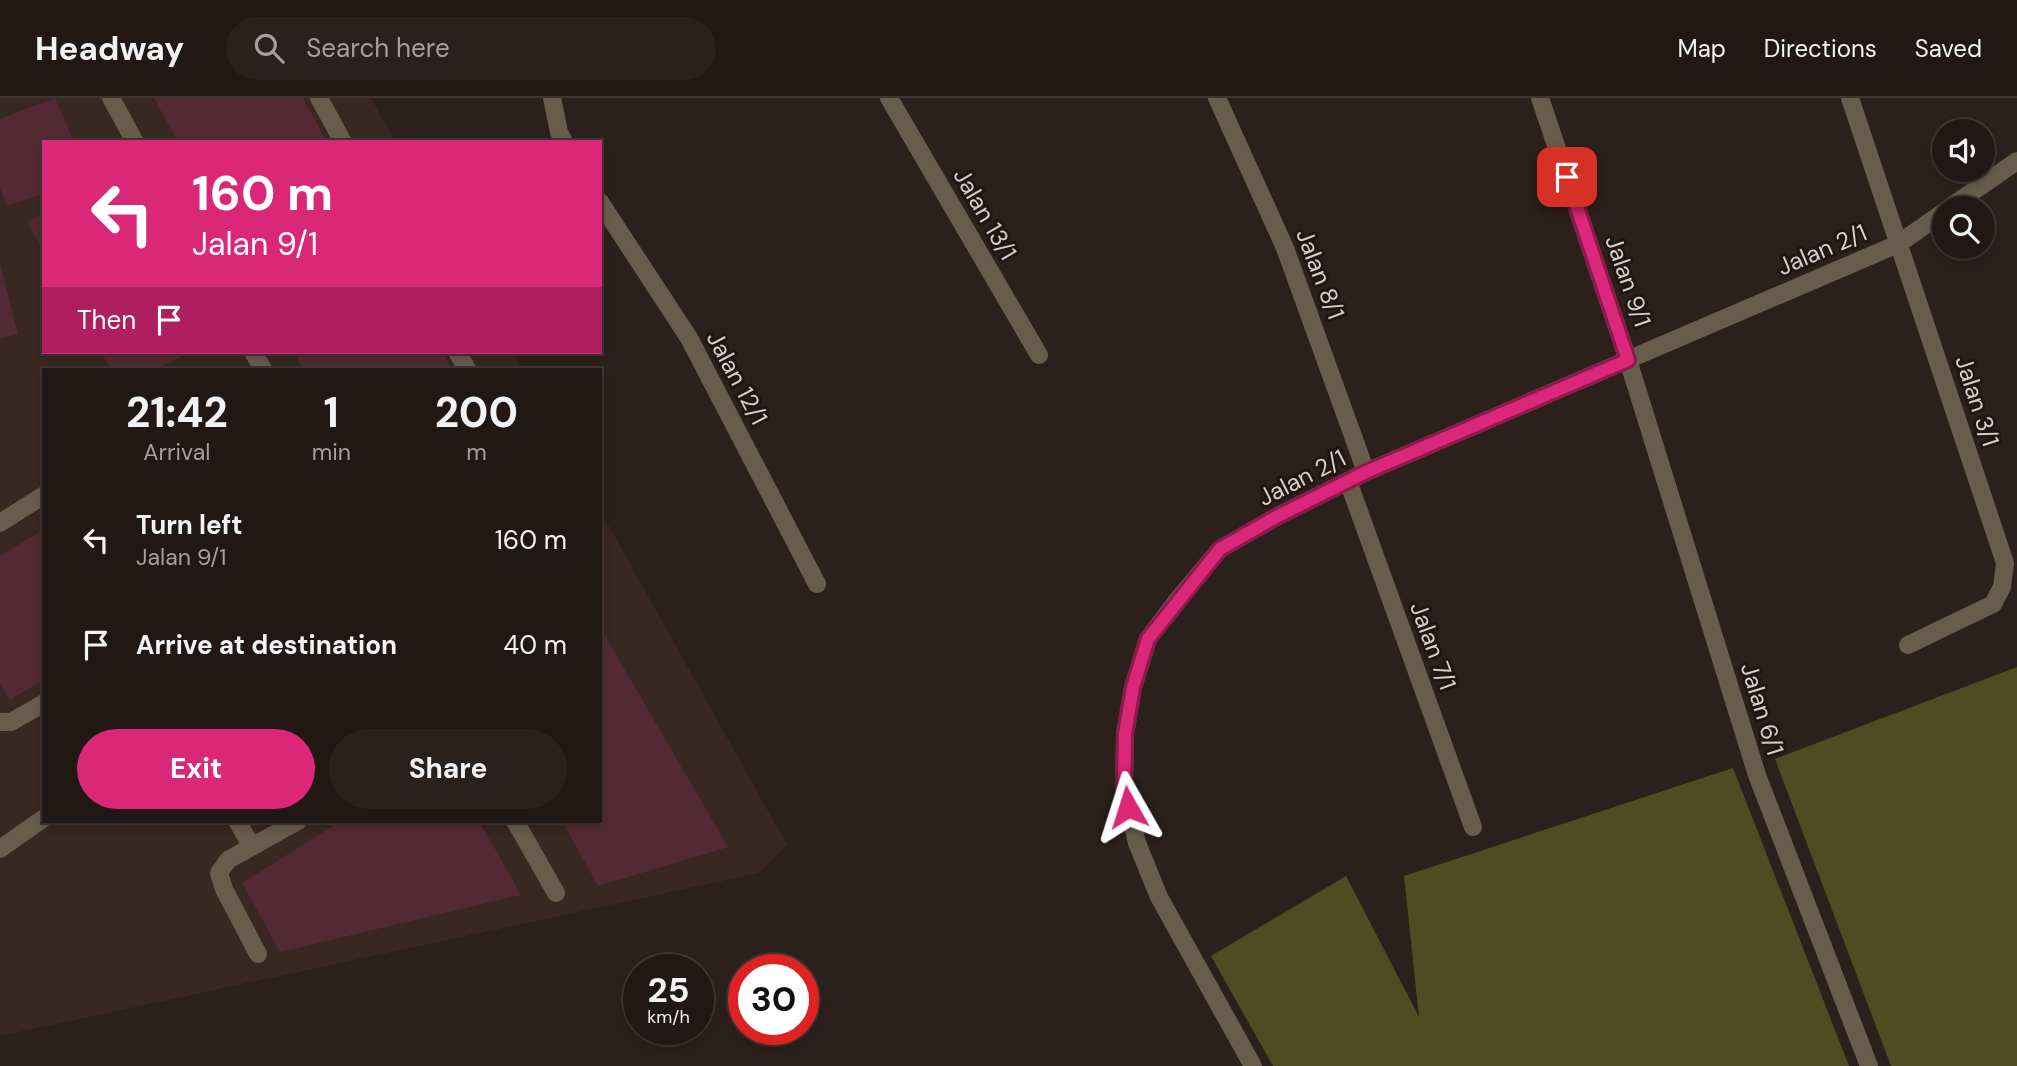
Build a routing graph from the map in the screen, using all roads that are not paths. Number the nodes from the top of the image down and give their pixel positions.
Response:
1 (111, 98) edge
2 (319, 98) edge
3 (552, 98) edge
4 (889, 98) edge
5 (1217, 98) edge
6 (1540, 98) edge
7 (1850, 98) edge
8 (134, 140) edge
9 (342, 140) edge
10 (563, 140) edge
11 (2017, 161) edge
12 (1966, 196) edge
13 (602, 205) edge
14 (1932, 220) edge
15 (1898, 244) junction
16 (1039, 355) dead end
17 (1628, 360) junction
18 (1366, 472) junction
19 (1348, 481) junction
20 (42, 496) edge
21 (0, 523) edge
22 (817, 584) dead end
23 (1908, 645) dead end
24 (42, 704) edge
25 (0, 722) edge
26 (42, 819) edge
27 (238, 823) edge
28 (294, 823) edge
29 (517, 823) edge
30 (1473, 827) dead end
31 (252, 847) junction
32 (0, 849) edge
33 (556, 892) dead end
34 (258, 954) dead end
35 (1253, 1066) edge
36 (1869, 1066) edge

1 - 8 street
2 - 9 street
3 - 10 street
4 - 16 street, Jalan 13/1
5 - 18 street, Jalan 8/1
6 - 17 street, Jalan 9/1
7 - 15 street, Jalan 3/1
11 - 12 street
13 - 22 street, Jalan 12/1
14 - 15 street, Jalan 2/1
15 - 17 street, Jalan 2/1
15 - 23 street, Jalan 3/1
17 - 18 street, Jalan 2/1
17 - 36 street, Jalan 6/1
18 - 19 street, Jalan 2/1
19 - 30 street, Jalan 7/1
19 - 35 street, Jalan 2/1
20 - 21 street
24 - 25 street
26 - 32 street
27 - 31 street
28 - 31 street
29 - 33 street
31 - 34 street

